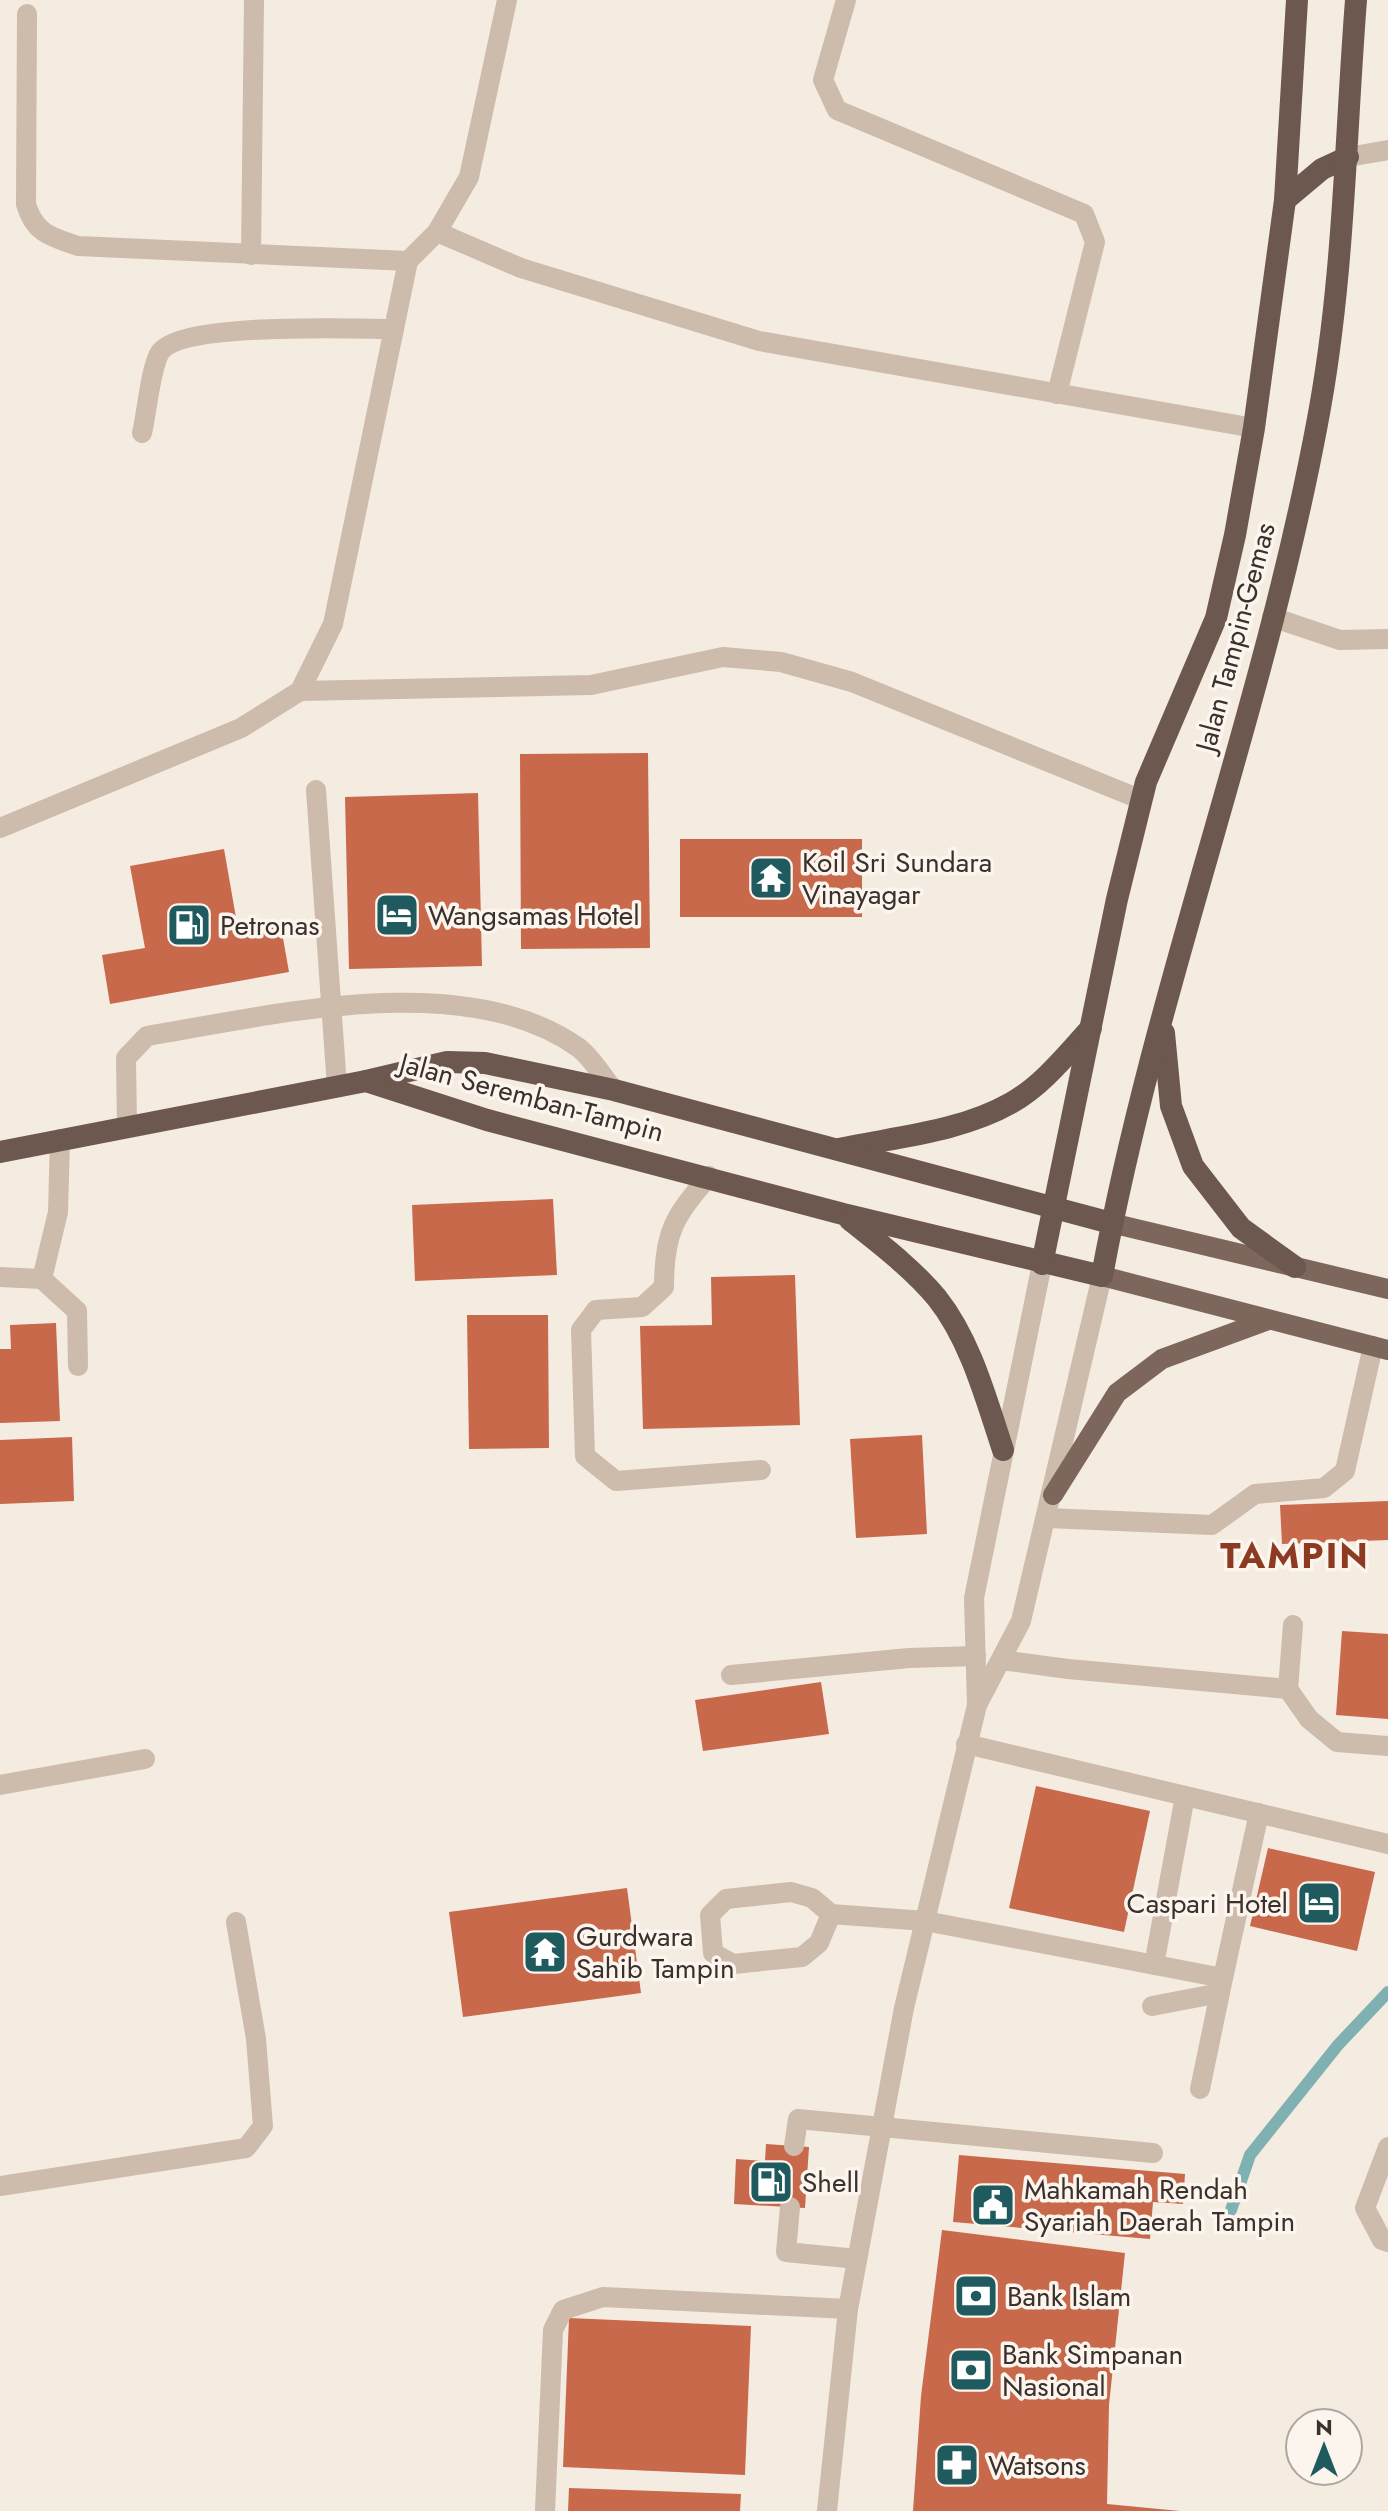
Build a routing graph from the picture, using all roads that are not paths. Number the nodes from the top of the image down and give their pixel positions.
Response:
1 (254, 0) edge
2 (507, 0) edge
3 (846, 0) edge
4 (1297, 0) edge
5 (1356, 0) edge
6 (27, 14) dead end
7 (1388, 150) edge
8 (1348, 157) junction
9 (1285, 200) junction
10 (437, 232) junction
11 (251, 255) junction
12 (408, 261) junction
13 (394, 329) junction
14 (1057, 394) junction
15 (1254, 428) junction
16 (142, 433) dead end
17 (1272, 617) junction
18 (1388, 639) edge
19 (300, 691) junction
20 (316, 790) dead end
21 (1142, 800) junction
22 (0, 828) edge
23 (331, 1006) junction
24 (1162, 1020) junction
25 (1091, 1028) junction
26 (366, 1081) junction
27 (337, 1087) junction
28 (614, 1090) junction
29 (127, 1127) junction
30 (60, 1139) junction
31 (838, 1149) junction
32 (0, 1152) edge
33 (709, 1176) junction
34 (1053, 1208) junction
35 (843, 1214) junction
36 (1111, 1223) junction
37 (1042, 1264) junction
38 (1295, 1267) junction
39 (1102, 1276) junction
40 (0, 1277) edge
41 (42, 1279) junction
42 (1388, 1289) edge
43 (1268, 1320) junction
44 (1380, 1348) edge
45 (78, 1366) dead end
46 (1003, 1450) junction
47 (761, 1470) dead end
48 (1053, 1495) junction
49 (1047, 1518) junction
50 (1293, 1625) dead end
51 (976, 1656) junction
52 (1001, 1660) junction
53 (731, 1675) dead end
54 (1288, 1689) junction
55 (977, 1705) junction
56 (966, 1744) junction
57 (1388, 1746) edge
58 (145, 1759) dead end
59 (0, 1785) edge
60 (1185, 1796) junction
61 (1259, 1813) junction
62 (1388, 1844) edge
63 (831, 1914) junction
64 (925, 1921) junction
65 (236, 1922) dead end
66 (1154, 1965) junction
67 (1222, 1985) junction
68 (1152, 2006) dead end
69 (1200, 2089) dead end
70 (881, 2128) junction
71 (794, 2146) dead end
72 (1388, 2147) edge
73 (1153, 2153) dead end
74 (0, 2186) edge
75 (790, 2207) dead end
76 (1388, 2242) edge
77 (857, 2259) junction
78 (848, 2309) junction
79 (545, 2511) edge
80 (827, 2511) edge

1 - 11 street
2 - 10 street
3 - 14 street
4 - 9 highway, Jalan Tampin-Gemas
5 - 8 highway, Jalan Tampin-Gemas
6 - 11 street
7 - 8 street
8 - 9 highway
8 - 17 highway, Jalan Tampin-Gemas
9 - 15 highway, Jalan Tampin-Gemas
10 - 12 street
10 - 14 street
11 - 12 street
12 - 13 street
13 - 16 street
13 - 19 street
14 - 15 street
15 - 21 highway, Jalan Tampin-Gemas
17 - 18 street
17 - 24 highway, Jalan Tampin-Gemas
19 - 21 street
19 - 22 street
20 - 23 street
21 - 25 highway, Jalan Tampin-Gemas
23 - 27 street
23 - 28 street
23 - 29 street
24 - 36 highway, Jalan Tampin-Gemas
24 - 38 highway
25 - 31 highway
25 - 34 highway, Jalan Tampin-Gemas
26 - 27 highway, Jalan Seremban-Tampin
26 - 28 highway
26 - 33 highway, Jalan Seremban-Tampin
27 - 29 highway, Jalan Seremban-Tampin
28 - 31 highway
29 - 30 highway, Jalan Seremban-Tampin
30 - 32 highway, Jalan Seremban-Tampin
30 - 41 street
31 - 34 highway
33 - 35 highway, Jalan Seremban-Tampin
33 - 47 street
34 - 36 highway
34 - 37 highway, Jalan Tampin-Gemas
35 - 37 highway, Jalan Seremban-Tampin
35 - 46 highway
36 - 38 main road
36 - 39 highway, Jalan Tampin-Gemas
37 - 39 highway, Jalan Seremban-Tampin
37 - 46 street
38 - 42 main road
39 - 43 main road
39 - 48 street
40 - 41 street
41 - 45 street
43 - 44 main road
43 - 48 main road
44 - 49 street
46 - 51 street
48 - 49 street
49 - 52 street
50 - 54 street
51 - 53 street
51 - 55 street
52 - 54 street
52 - 55 street
54 - 57 street
55 - 56 street
56 - 60 street
56 - 64 street
58 - 59 street
60 - 61 street
60 - 66 street
61 - 62 street
61 - 67 street
63 - 63 street
63 - 64 street
64 - 66 street
64 - 70 street
65 - 74 street
66 - 67 street
67 - 68 street
67 - 69 street
70 - 71 street
70 - 73 street
70 - 77 street
72 - 76 street
75 - 77 street
77 - 78 street
78 - 79 street
78 - 80 street

